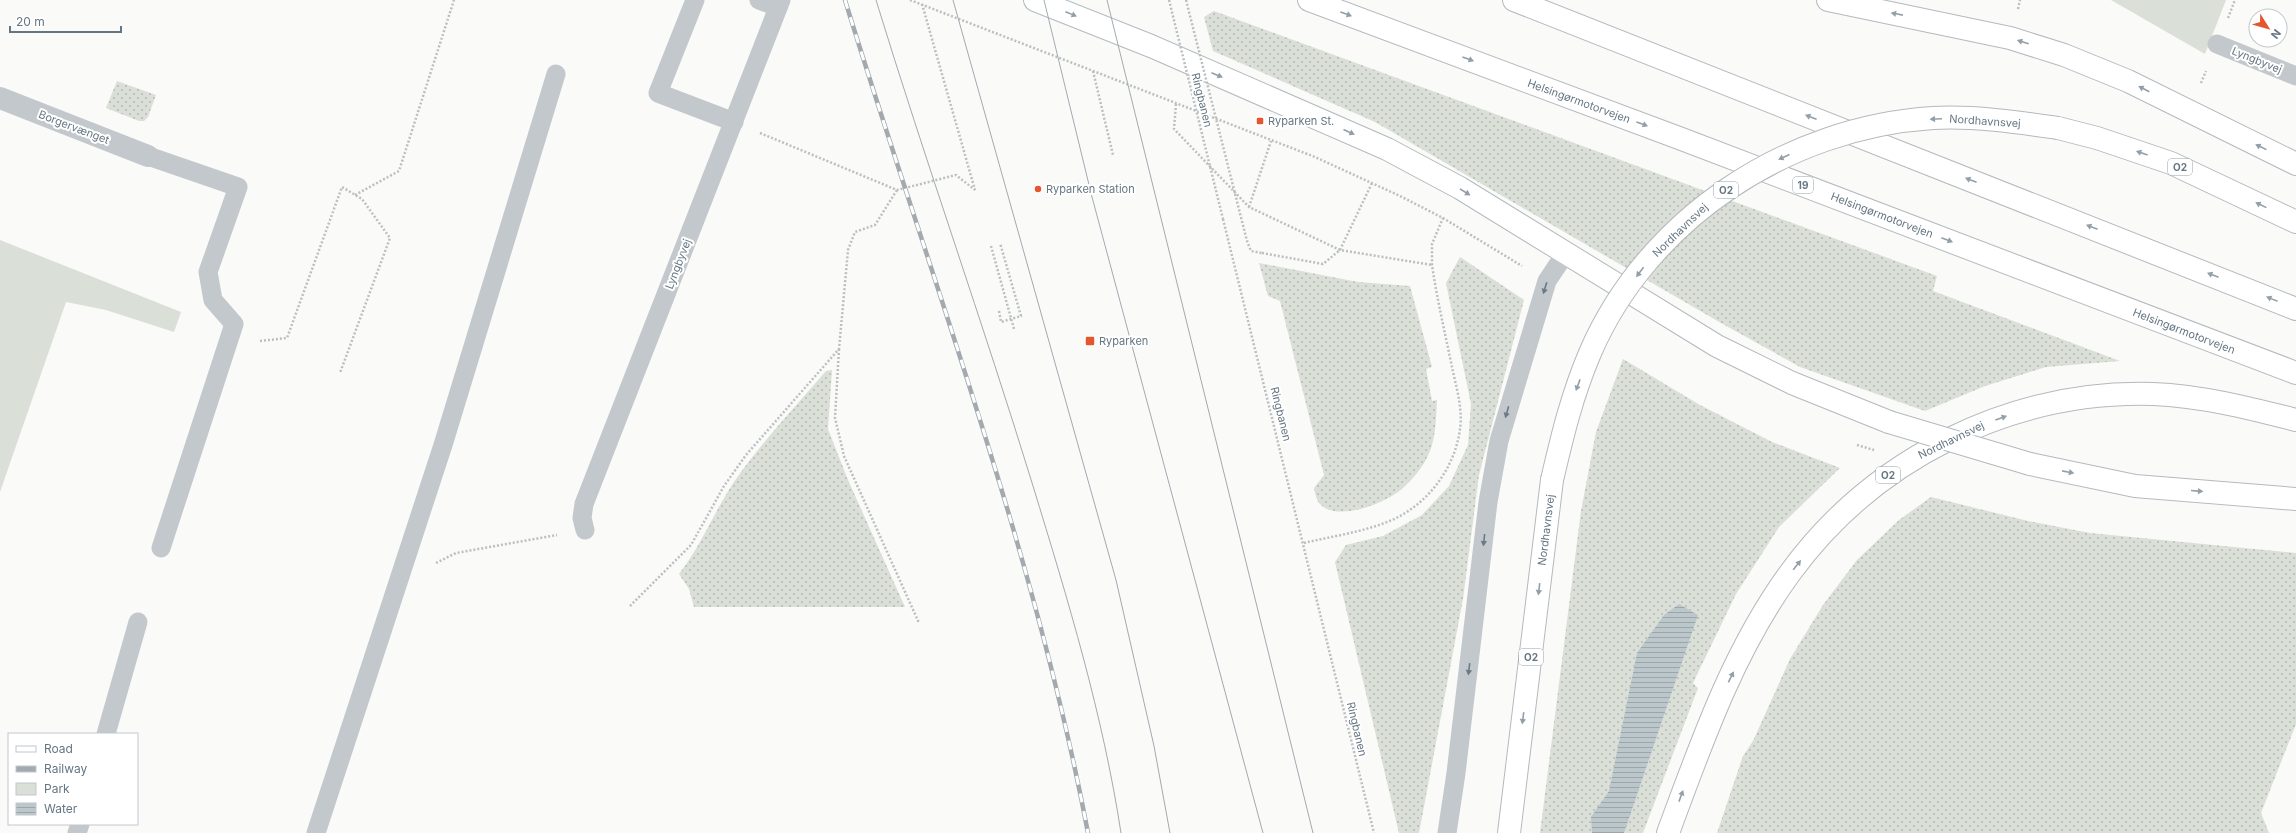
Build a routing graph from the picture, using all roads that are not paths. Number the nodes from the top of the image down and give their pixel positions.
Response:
1 (695, 0) edge
2 (759, 0) edge
3 (1035, 0) edge
4 (1309, 0) edge
5 (1514, 0) edge
6 (1828, 0) edge
7 (779, 4) edge
8 (2217, 44) dead end
9 (556, 74) dead end
10 (2296, 76) edge
11 (0, 98) edge
12 (734, 122) junction
13 (148, 156) joint
14 (2296, 164) edge
15 (2296, 222) edge
16 (1565, 254) junction
17 (2296, 309) edge
18 (2296, 374) edge
19 (2296, 420) edge
20 (2296, 499) edge
21 (585, 530) road end
22 (161, 548) dead end
23 (138, 622) dead end
24 (106, 733) edge
25 (316, 833) edge
26 (1447, 833) edge
27 (1509, 833) edge
28 (1668, 833) edge

1 - 12 lane
2 - 7 lane
3 -> 16 main road
4 -> 18 main road, Helsingørmotorvejen / 19
17 -> 5 main road
14 -> 6 main road
7 - 12 lane, Lyngbyvej
8 - 10 lane, Lyngbyvej
9 - 25 lane
11 - 13 street, Borgervænget
12 - 21 lane, Lyngbyvej
13 - 22 lane
15 -> 27 main road, Nordhavnsvej / O2, bridge
16 -> 20 main road, bridge
16 -> 26 lane
28 -> 19 main road, Nordhavnsvej / O2
23 - 24 lane

